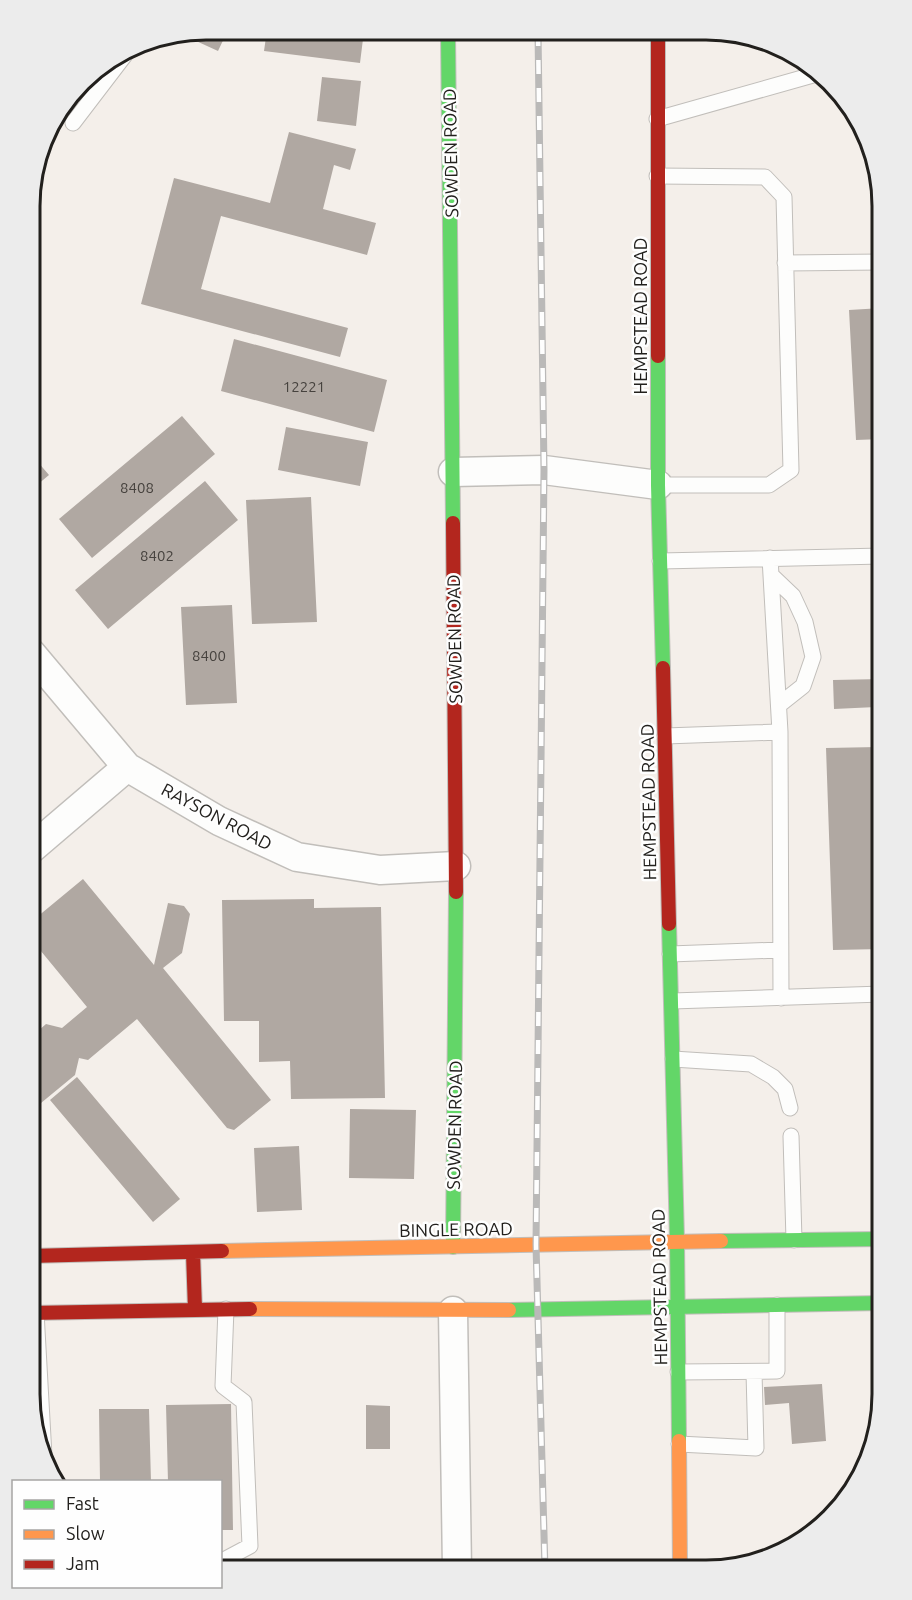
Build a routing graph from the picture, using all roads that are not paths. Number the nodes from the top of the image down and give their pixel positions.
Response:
1 (448, 41) edge
2 (658, 41) edge
3 (114, 69) edge
4 (808, 76) edge
5 (657, 119) junction
6 (73, 123) dead end
7 (657, 176) junction
8 (872, 262) edge
9 (785, 263) junction
10 (453, 472) junction
11 (658, 485) junction
12 (872, 556) edge
13 (770, 558) junction
14 (660, 561) junction
15 (772, 576) junction
16 (40, 664) edge
17 (779, 705) junction
18 (780, 732) junction
19 (665, 736) junction
20 (127, 767) junction
21 (40, 841) edge
22 (456, 866) junction
23 (780, 950) junction
24 (670, 954) junction
25 (871, 994) edge
26 (781, 998) junction
27 (672, 1001) junction
28 (673, 1059) junction
29 (790, 1108) dead end
30 (791, 1136) dead end
31 (871, 1239) edge
32 (677, 1240) junction
33 (794, 1240) junction
34 (453, 1247) junction
35 (193, 1252) junction
36 (40, 1256) edge
37 (871, 1303) edge
38 (777, 1305) junction
39 (677, 1306) junction
40 (226, 1309) junction
41 (195, 1310) junction
42 (453, 1311) junction
43 (40, 1313) edge
44 (678, 1372) junction
45 (754, 1372) junction
46 (679, 1444) junction
47 (224, 1560) edge
48 (457, 1560) edge
49 (680, 1560) edge

1 - 10 main road, SOWDEN ROAD
2 - 5 main road, HEMPSTEAD ROAD
3 - 6 lane
4 - 5 lane
5 - 7 main road, HEMPSTEAD ROAD
7 - 9 lane
7 - 11 main road, HEMPSTEAD ROAD
8 - 9 lane
9 - 11 lane
10 - 11 street
10 - 22 main road, SOWDEN ROAD
11 - 14 main road, HEMPSTEAD ROAD
12 - 13 lane
13 - 14 lane
13 - 15 lane
14 - 19 main road, HEMPSTEAD ROAD
15 - 17 lane
15 - 17 lane
16 - 20 street, RAYSON ROAD
17 - 18 lane
18 - 19 lane
18 - 23 lane
19 - 24 main road, HEMPSTEAD ROAD
20 - 21 street
20 - 22 street, RAYSON ROAD
22 - 34 main road, SOWDEN ROAD
23 - 24 lane
23 - 26 lane
24 - 27 main road, HEMPSTEAD ROAD
25 - 26 lane
26 - 27 lane
27 - 28 main road, HEMPSTEAD ROAD
28 - 29 lane
28 - 32 main road, HEMPSTEAD ROAD
30 - 33 lane
31 - 33 main road, BINGLE ROAD
32 - 33 main road, BINGLE ROAD
32 - 34 main road, BINGLE ROAD
32 - 39 main road, HEMPSTEAD ROAD
34 - 35 main road, BINGLE ROAD
35 - 36 main road, BINGLE ROAD
35 - 41 main road
37 - 38 main road
38 - 39 main road
38 - 45 lane
39 - 42 main road
39 - 44 main road, HEMPSTEAD ROAD
40 - 41 main road
40 - 42 main road
40 - 47 lane
41 - 43 main road
42 - 48 street
44 - 45 lane
44 - 46 main road, HEMPSTEAD ROAD
45 - 46 lane
46 - 49 main road, HEMPSTEAD ROAD

